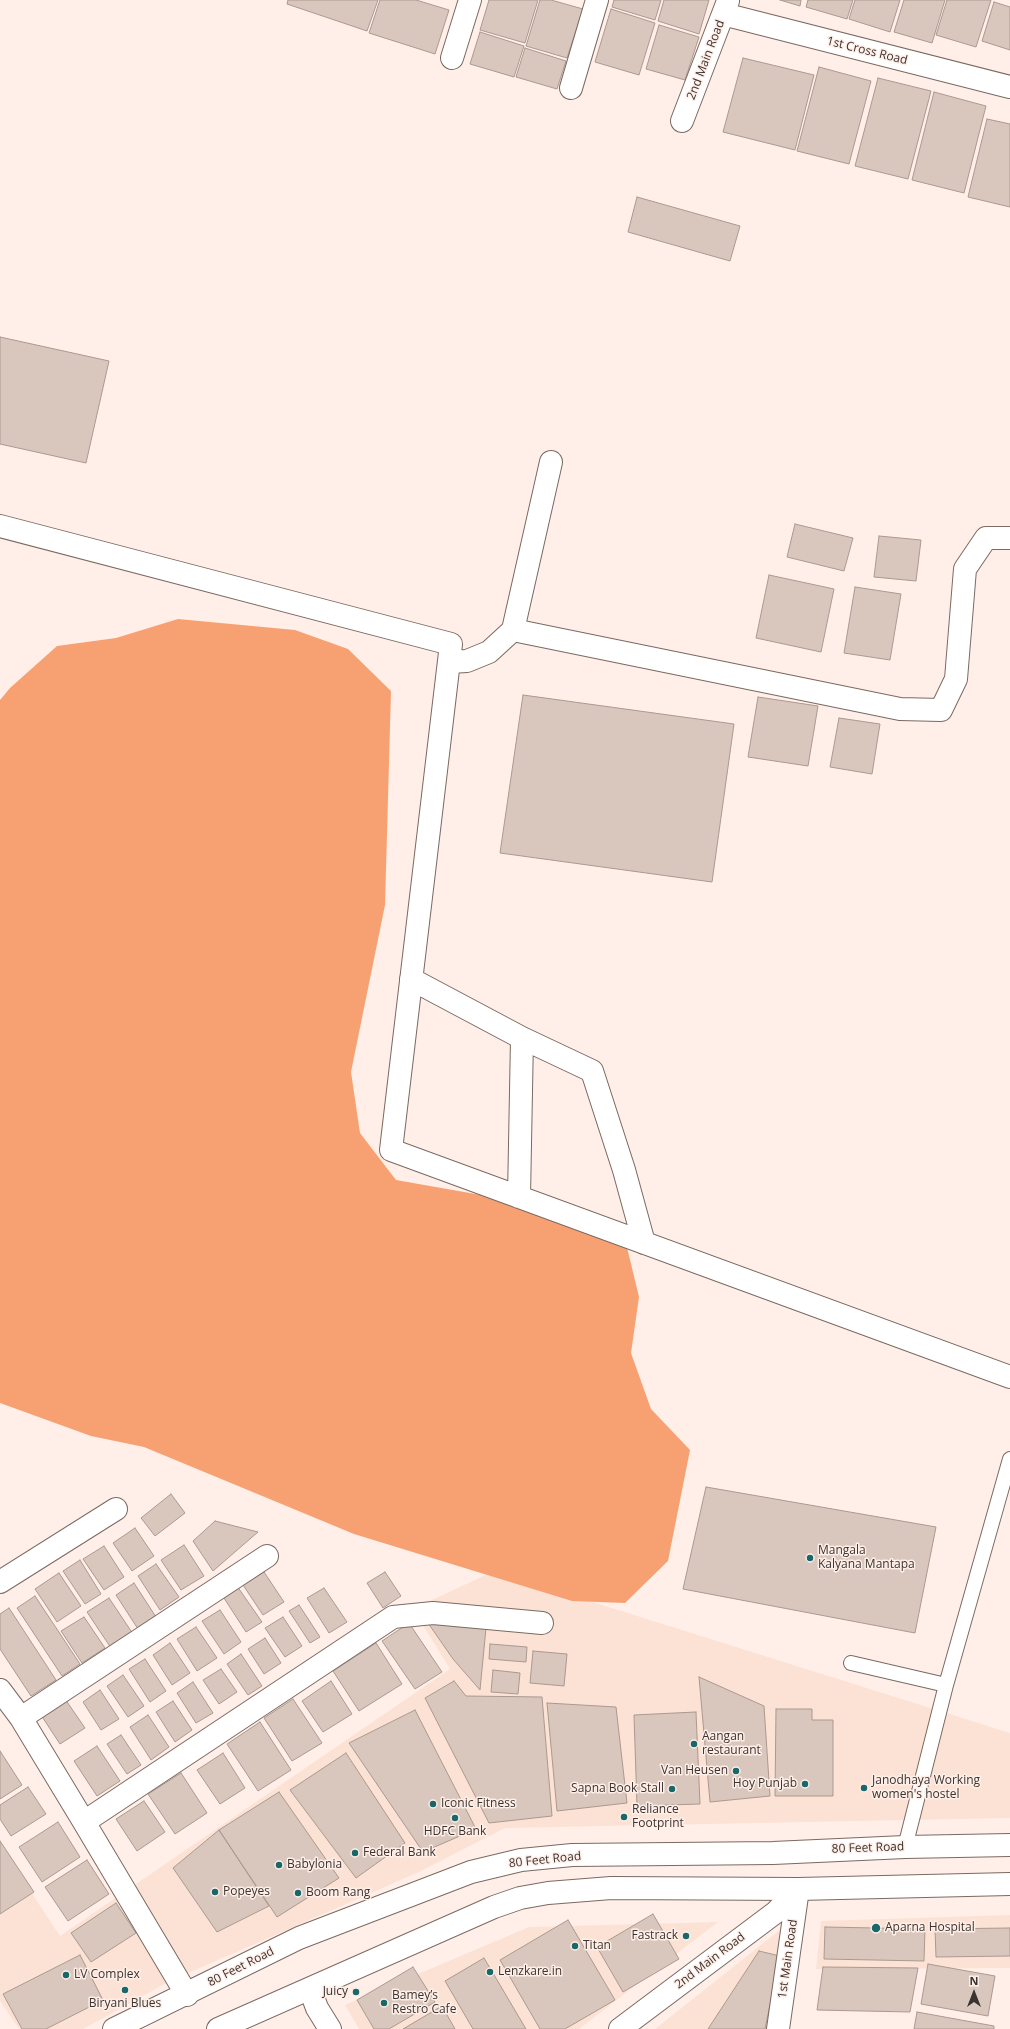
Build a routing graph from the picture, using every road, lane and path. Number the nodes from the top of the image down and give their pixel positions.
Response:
1 (470, 0) edge
2 (597, 0) edge
3 (726, 7) edge
4 (452, 58) dead end
5 (570, 88) dead end
6 (1010, 88) edge
7 (682, 121) dead end
8 (551, 462) dead end
9 (0, 526) edge
10 (1010, 538) edge
11 (513, 630) junction
12 (449, 662) junction
13 (411, 979) junction
14 (522, 1038) junction
15 (519, 1197) junction
16 (644, 1243) junction
17 (1010, 1377) edge
18 (1010, 1459) edge
19 (116, 1509) dead end
20 (267, 1556) dead end
21 (0, 1582) edge
22 (542, 1623) dead end
23 (851, 1663) dead end
24 (946, 1685) junction
25 (0, 1690) edge
26 (21, 1718) junction
27 (84, 1822) junction
28 (1010, 1845) edge
29 (905, 1847) junction
30 (1010, 1884) edge
31 (798, 1889) junction
32 (310, 1989) junction
33 (186, 1995) junction
34 (114, 2029) edge
35 (218, 2029) edge
36 (330, 2029) edge
37 (620, 2029) edge
38 (778, 2029) edge

1 - 4 street
2 - 5 street
3 - 6 street, 1st Cross Road
3 - 7 street, 2nd Main Road
8 - 11 street
9 - 12 street
10 - 11 street
11 - 12 street
12 - 13 street
13 - 14 street
13 - 15 street
14 - 15 street
14 - 16 street
15 - 16 street
16 - 17 street
18 - 24 lane
19 - 21 street
20 - 26 street
22 - 27 street
23 - 24 lane
24 - 29 lane
25 - 26 street
26 - 27 street
27 - 33 street
28 - 29 street, 80 Feet Road
29 - 33 street, 80 Feet Road
30 - 31 street
31 - 32 street
31 - 37 street, 2nd Main Road
31 - 38 street, 1st Main Road
32 - 35 street
32 - 36 street
33 - 34 street, 80 Feet Road

